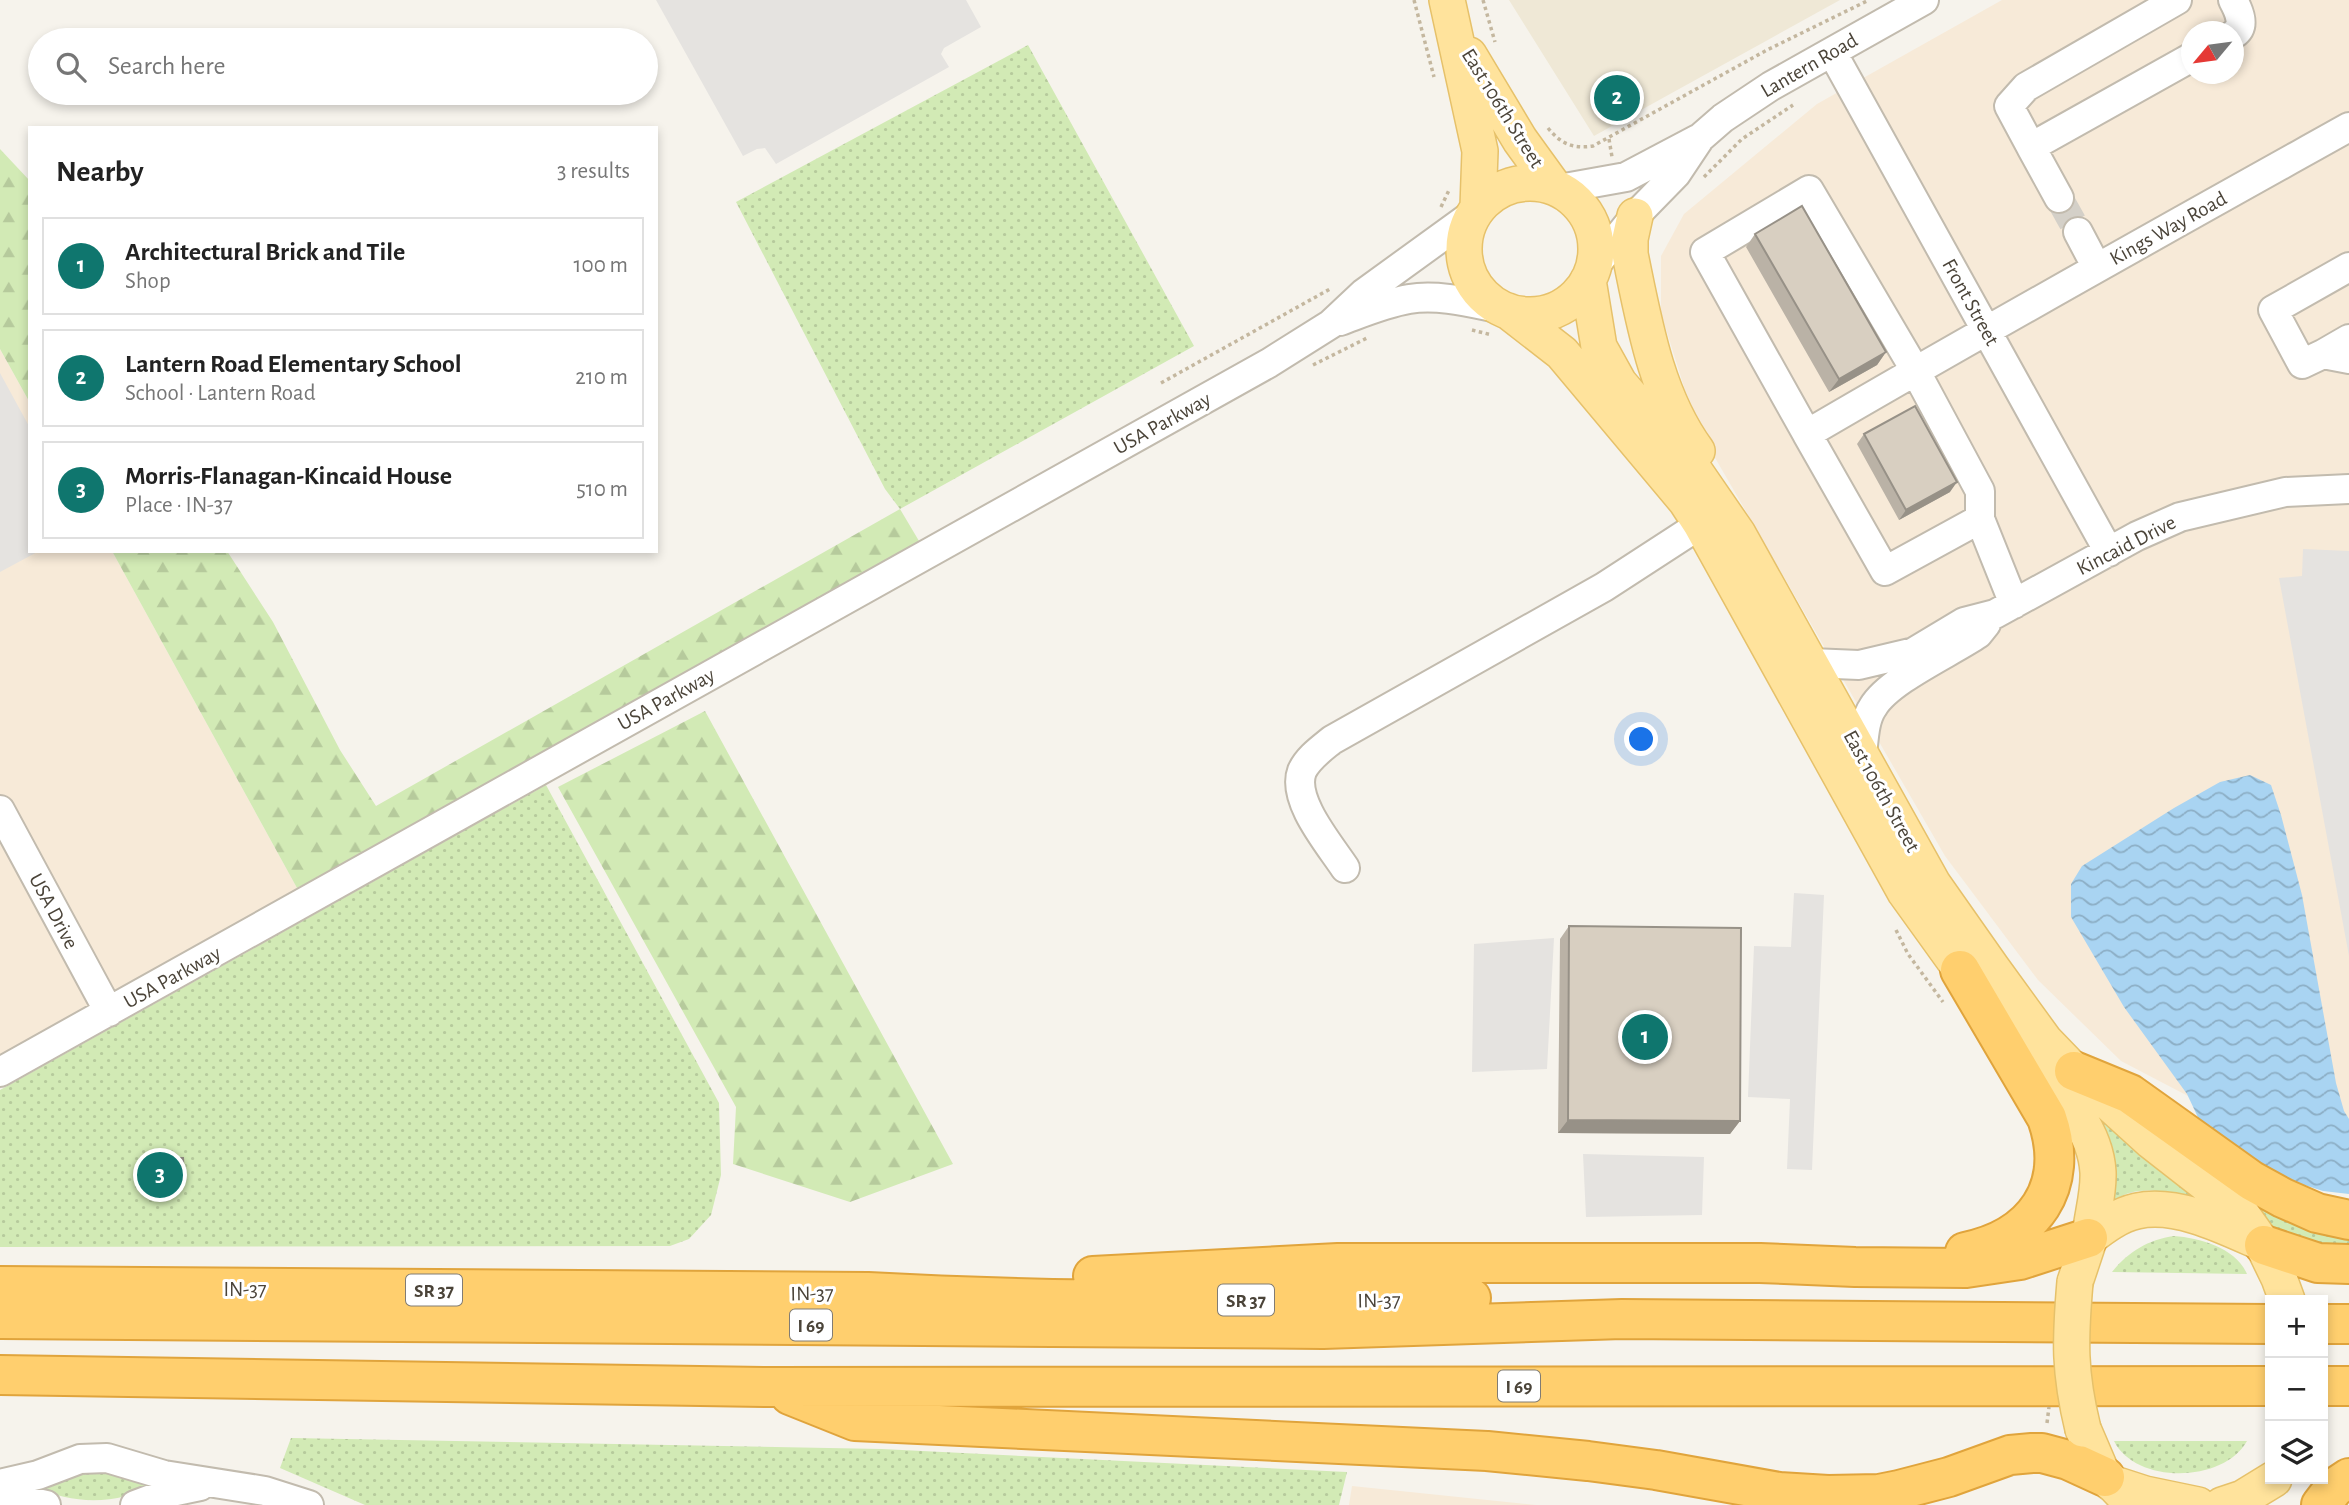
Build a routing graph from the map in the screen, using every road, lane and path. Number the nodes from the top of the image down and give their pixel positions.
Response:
1 (1414, 0) edge
2 (1483, 0) edge
3 (1869, 0) edge
4 (1924, 0) edge
5 (2177, 0) edge
6 (2233, 0) edge
7 (1450, 14) edge
8 (2240, 21) edge
9 (1497, 47) dead end
10 (1832, 52) junction
11 (2181, 63) edge
12 (1434, 78) dead end
13 (1793, 104) dead end
14 (1543, 123) dead end
15 (2349, 127) edge
16 (1700, 138) junction
17 (1609, 139) junction
18 (2031, 147) junction
19 (1613, 163) dead end
20 (1452, 178) dead end
21 (1702, 179) dead end
22 (1557, 188) junction
23 (2059, 198) tunnel mouth
24 (1475, 210) junction
25 (1434, 214) dead end
26 (1635, 216) junction
27 (2077, 232) tunnel mouth
28 (2349, 267) edge
29 (2097, 268) junction
30 (1591, 273) junction
31 (1336, 285) dead end
32 (1503, 320) junction
33 (1331, 324) junction
34 (1463, 327) dead end
35 (1986, 329) junction
36 (1371, 336) dead end
37 (2349, 339) edge
38 (2336, 356) edge
39 (1304, 370) dead end
40 (1915, 370) junction
41 (1161, 383) dead end
42 (1807, 434) junction
43 (2349, 489) edge
44 (1980, 519) junction
45 (1701, 524) junction
46 (1738, 534) junction
47 (2109, 552) junction
48 (2004, 609) junction
49 (1811, 663) junction
50 (1862, 755) junction
51 (0, 810) edge
52 (1345, 868) dead end
53 (1959, 970) junction
54 (109, 1012) junction
55 (2074, 1071) junction
56 (0, 1072) edge
57 (2349, 1220) edge
58 (2089, 1238) junction
59 (2263, 1244) junction
60 (1760, 1263) junction
61 (2349, 1264) edge
62 (0, 1286) edge
63 (868, 1292) junction
64 (2284, 1292) edge
65 (0, 1319) edge
66 (1622, 1319) junction
67 (2265, 1324) edge
68 (2328, 1324) edge
69 (2349, 1324) edge
70 (0, 1375) edge
71 (2265, 1386) edge
72 (2328, 1386) edge
73 (2349, 1386) edge
74 (768, 1387) junction
75 (2349, 1455) edge
76 (2328, 1461) edge
77 (2349, 1478) edge
78 (0, 1484) edge
79 (209, 1484) junction
80 (2266, 1484) edge
81 (2273, 1484) edge
82 (2116, 1488) edge
83 (0, 1495) edge
84 (46, 1505) edge
85 (135, 1505) edge
86 (309, 1505) edge
87 (2198, 1505) edge
88 (2222, 1505) edge
89 (2271, 1505) edge
90 (2321, 1505) edge

1 - 12 path
2 - 9 path
3 - 17 path
4 - 10 street, Lantern Road
5 - 18 street
6 - 8 street
7 - 22 main road, East 106th Street
7 - 24 main road, East 106th Street
10 - 16 street, Lantern Road
10 - 35 street, Front Street
11 - 18 street
13 - 21 path
14 - 17 path
15 - 29 street, Kings Way Road
16 - 22 street, Lantern Road
16 - 26 street, Lantern Road
17 - 19 path
18 - 23 street
20 - 25 path
22 - 24 main road
22 - 30 main road
24 - 32 main road
24 - 33 street, USA Parkway
26 - 30 street, Lantern Road
26 - 46 main road
27 - 29 street
28 - 38 street
29 - 35 street, Kings Way Road
30 - 32 main road
30 - 46 main road, East 106th Street
31 - 41 path
32 - 33 street, USA Parkway
32 - 34 path
32 - 45 main road, East 106th Street
33 - 54 street, USA Parkway
35 - 40 street, Kings Way Road
35 - 47 street, Front Street
36 - 39 path
37 - 38 street
40 - 42 street, Kings Way Road
40 - 42 street
40 - 44 street
42 - 44 street
43 - 47 street, Kincaid Drive
44 - 48 street
45 - 52 street
45 - 53 main road, East 106th Street
46 - 49 main road, East 106th Street
47 - 48 street, Kincaid Drive
48 - 49 street, Kincaid Drive
48 - 50 street, Kincaid Drive
49 - 50 main road, East 106th Street
50 - 55 main road, East 106th Street
51 - 54 street, USA Drive
53 - 58 main road, East 106th Street
53 - 60 highway
54 - 56 street, USA Parkway
55 - 57 highway
55 - 59 main road, East 106th Street
58 - 59 main road
58 - 60 highway
58 - 82 main road, East 106th Street, bridge
59 - 61 highway
59 - 64 main road, East 106th Street
60 - 63 highway
62 - 63 highway, IN-37 / SR 37
63 - 66 highway, IN-37 / SR 37
65 - 66 highway, I 69
66 - 67 highway, I 69
68 - 69 highway
70 - 74 highway, I 69
71 - 74 highway, I 69
72 - 73 highway
74 - 82 highway
75 - 76 highway
77 - 90 highway
78 - 79 street
79 - 85 street
79 - 86 street
80 - 88 main road
81 - 89 main road
82 - 87 main road
83 - 84 street

